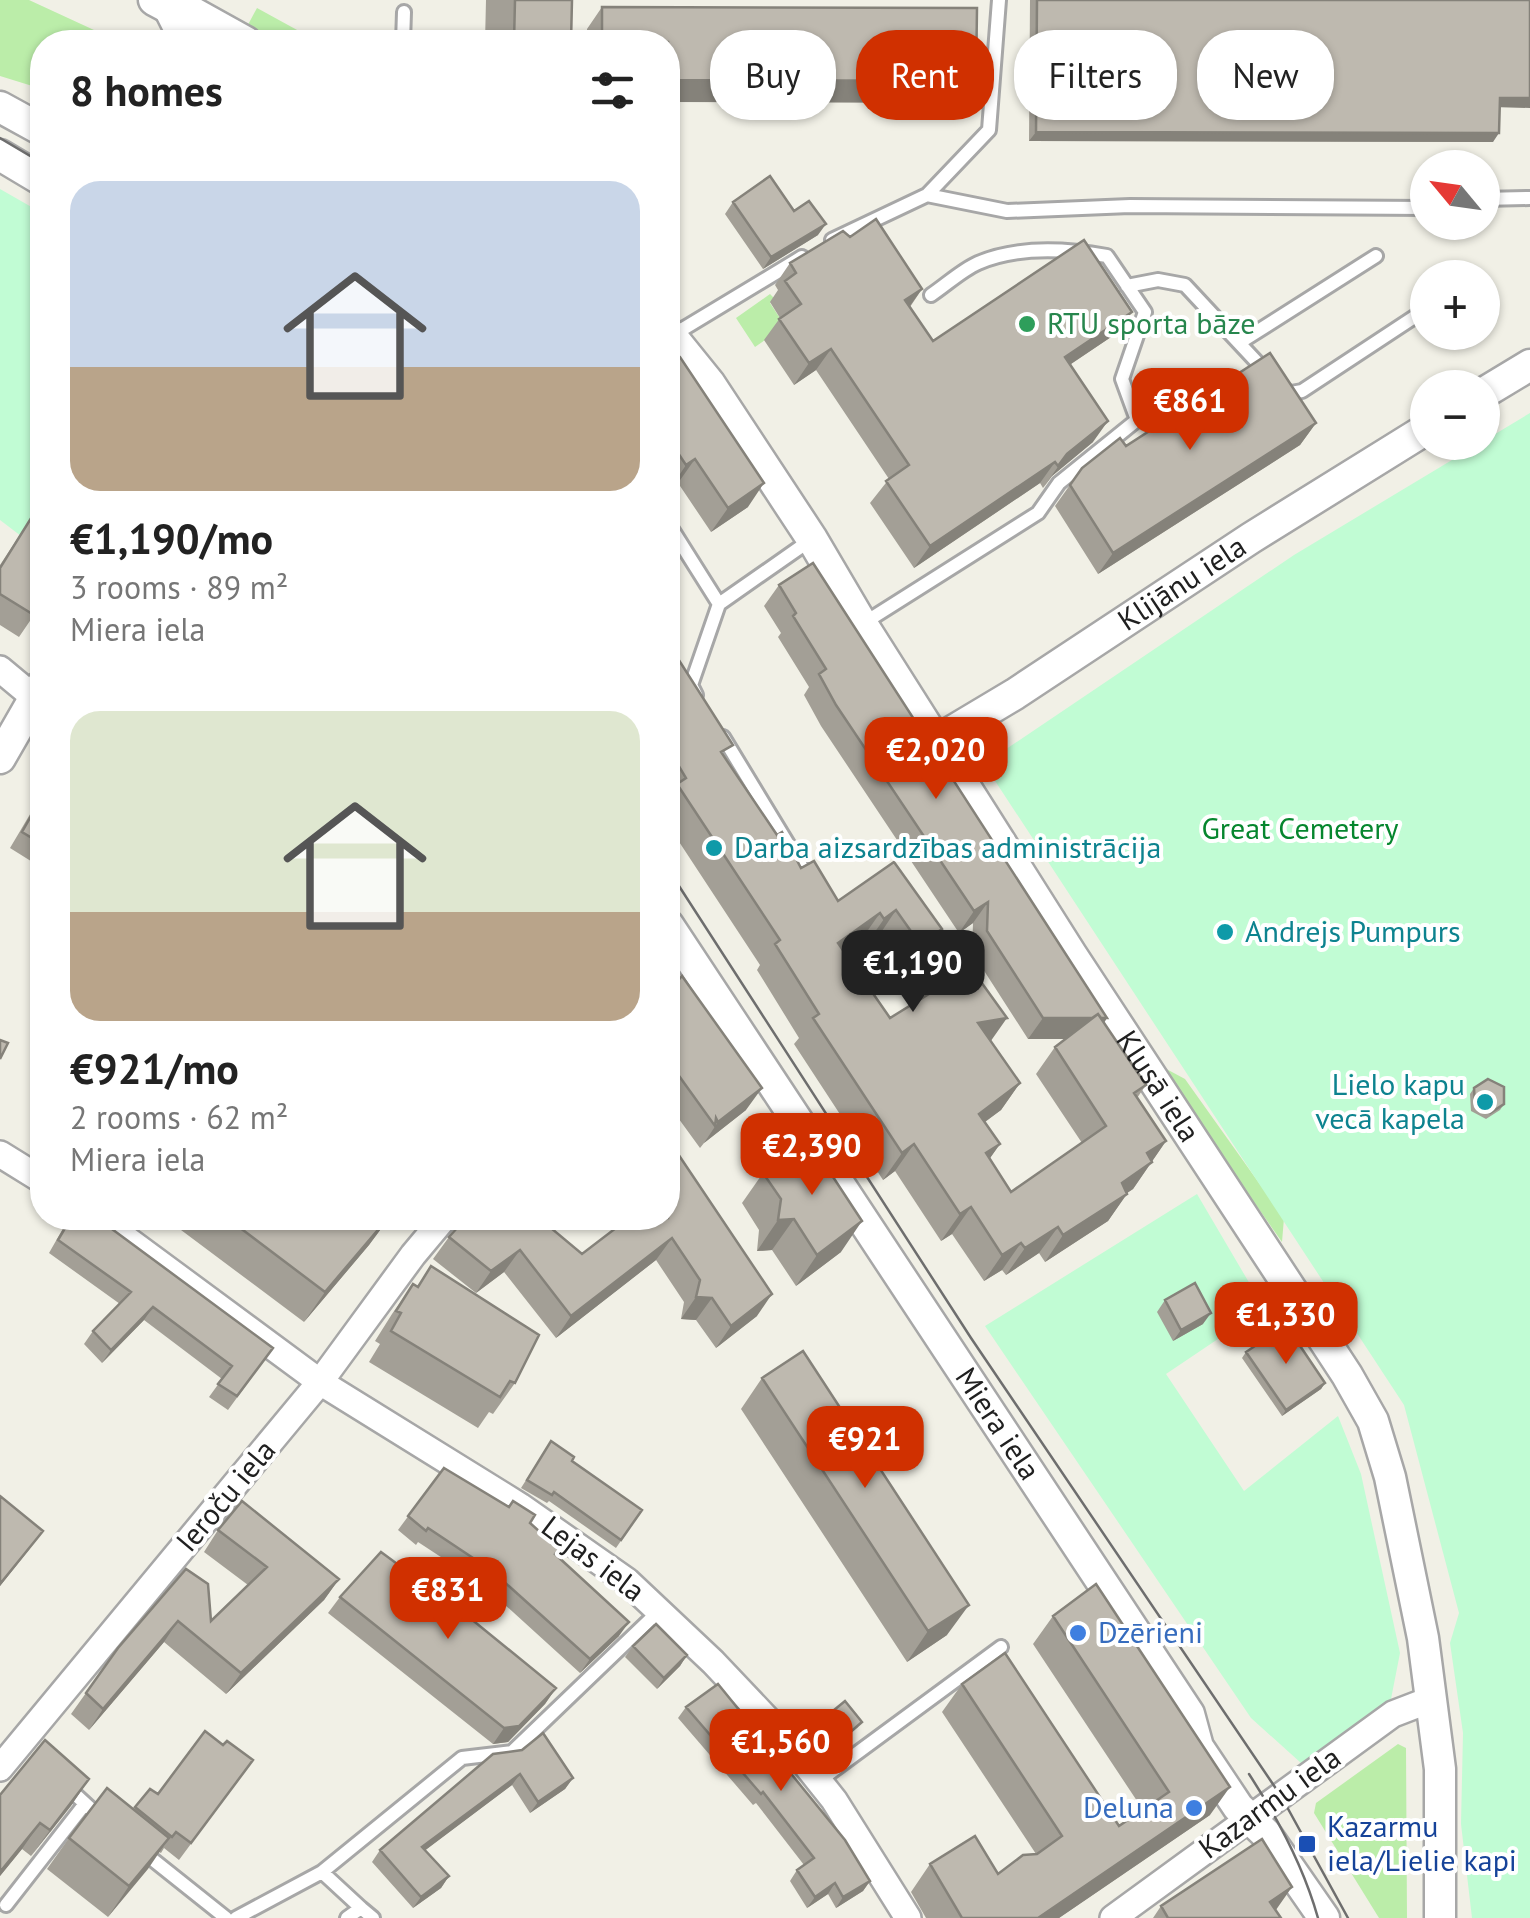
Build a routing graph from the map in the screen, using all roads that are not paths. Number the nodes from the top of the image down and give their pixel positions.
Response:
1 (999, 0) edge
2 (162, 4) edge
3 (404, 12) dead end
4 (178, 30) edge
5 (224, 30) edge
6 (403, 30) edge
7 (0, 106) edge
8 (30, 123) edge
9 (0, 155) edge
10 (30, 173) edge
11 (928, 195) junction
12 (1530, 198) edge
13 (1500, 199) edge
14 (1410, 208) edge
15 (823, 244) edge
16 (808, 253) edge
17 (1376, 256) dead end
18 (1127, 286) junction
19 (931, 295) dead end
20 (1410, 320) edge
21 (680, 340) edge
22 (1239, 343) junction
23 (680, 353) edge
24 (1530, 365) edge
25 (1500, 383) edge
26 (1410, 439) edge
27 (812, 539) junction
28 (680, 542) edge
29 (719, 604) junction
30 (862, 624) junction
31 (0, 669) edge
32 (30, 689) edge
33 (701, 702) edge
34 (30, 712) edge
35 (711, 718) edge
36 (938, 740) junction
37 (0, 758) edge
38 (823, 902) edge
39 (680, 958) edge
40 (0, 1154) edge
41 (30, 1173) edge
42 (114, 1230) edge
43 (434, 1230) edge
44 (320, 1382) junction
45 (660, 1610) junction
46 (1001, 1647) dead end
47 (1432, 1699) junction
48 (0, 1768) edge
49 (58, 1779) edge
50 (819, 1781) junction
51 (84, 1805) junction
52 (1248, 1818) junction
53 (112, 1828) edge
54 (127, 1839) edge
55 (322, 1872) junction
56 (6, 1905) edge
57 (361, 1908) junction
58 (226, 1918) edge
59 (236, 1918) edge
60 (348, 1918) edge
61 (372, 1918) edge
62 (908, 1918) edge
63 (1113, 1918) edge
64 (1324, 1918) edge
65 (1440, 1918) edge

1 - 11 lane
2 - 4 street
2 - 5 street
3 - 6 lane
7 - 8 street
9 - 10 street
11 - 14 lane
11 - 15 lane
12 - 13 lane
16 - 21 lane
17 - 22 lane
18 - 19 lane
18 - 22 lane
18 - 30 lane
20 - 22 lane
23 - 27 street, Klusā iela
24 - 25 street
26 - 36 street, Klijānu iela
27 - 29 lane
27 - 30 street, Klusā iela
28 - 29 lane
29 - 33 lane
30 - 36 street, Klusā iela
31 - 32 street
34 - 37 street
35 - 38 lane
36 - 47 street, Klusā iela
39 - 52 street, Miera iela
40 - 41 street
42 - 44 street, Lejas iela
43 - 44 street, Ieroču iela
44 - 45 street, Lejas iela
44 - 48 street, Ieroču iela
45 - 50 street, Lejas iela
45 - 55 lane
46 - 50 lane
47 - 52 street, Kazarmu iela
47 - 65 street, Klusā iela
49 - 51 lane
50 - 62 street, Lejas iela
51 - 53 lane
51 - 56 lane
52 - 63 street, Kazarmu iela
52 - 64 street, Miera iela
54 - 58 lane
55 - 57 lane
55 - 59 lane
57 - 60 lane
57 - 61 lane

